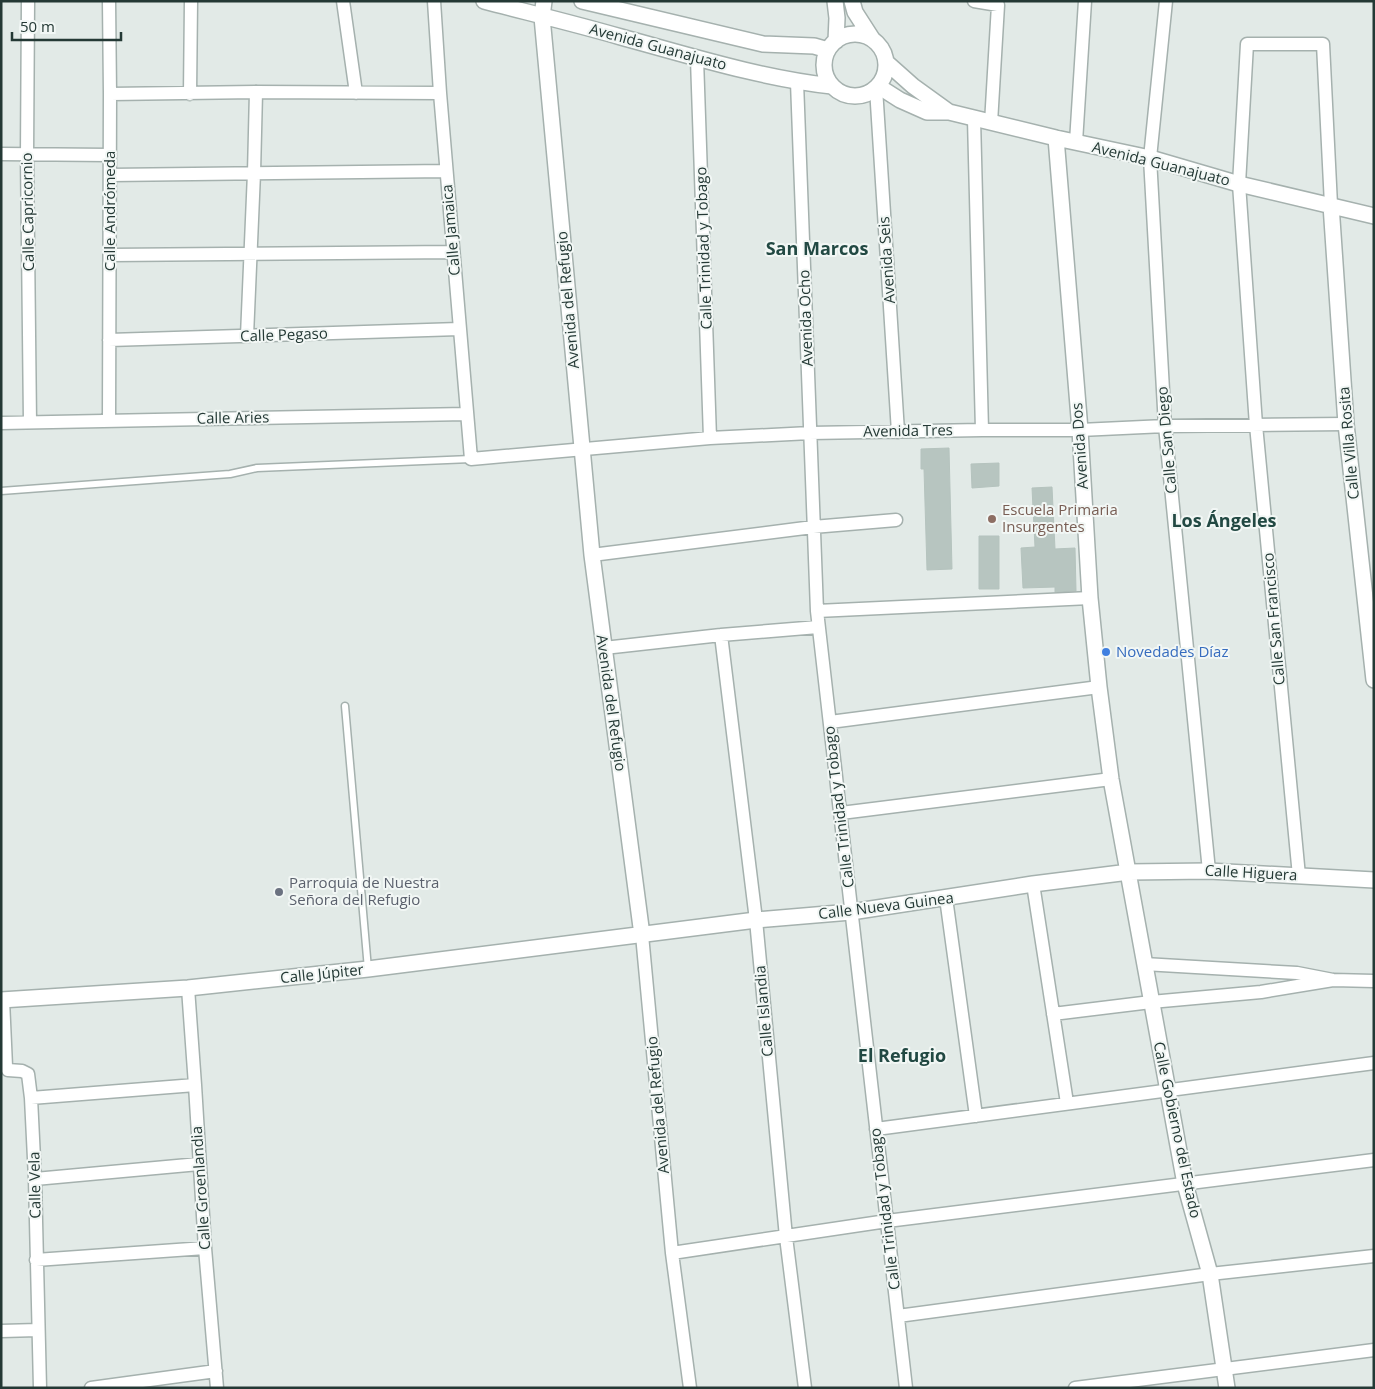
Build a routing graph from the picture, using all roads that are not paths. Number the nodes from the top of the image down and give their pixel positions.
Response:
1 (28, 1) edge
2 (109, 1) edge
3 (191, 1) edge
4 (343, 1) edge
5 (434, 1) edge
6 (484, 1) edge
7 (544, 1) edge
8 (582, 1) edge
9 (835, 1) edge
10 (852, 1) edge
11 (974, 1) edge
12 (1085, 1) edge
13 (1166, 1) edge
14 (542, 17) junction
15 (873, 40) junction
16 (832, 46) junction
17 (697, 59) junction
18 (886, 62) junction
19 (798, 82) junction
20 (832, 86) junction
21 (877, 87) junction
22 (256, 92) junction
23 (356, 93) junction
24 (110, 94) junction
25 (190, 94) junction
26 (440, 94) junction
27 (949, 112) junction
28 (974, 119) junction
29 (991, 123) junction
30 (1056, 138) junction
31 (1076, 142) junction
32 (1, 154) edge
33 (110, 154) junction
34 (27, 155) junction
35 (1150, 158) junction
36 (446, 171) junction
37 (254, 173) junction
38 (110, 174) junction
39 (1239, 184) junction
40 (1331, 205) junction
41 (1374, 216) edge
42 (453, 252) junction
43 (250, 254) junction
44 (110, 255) junction
45 (459, 329) junction
46 (247, 336) junction
47 (109, 340) junction
48 (466, 414) junction
49 (109, 421) junction
50 (30, 422) junction
51 (1, 423) edge
52 (1346, 424) junction
53 (1256, 425) junction
54 (1164, 426) junction
55 (982, 430) junction
56 (1080, 430) junction
57 (898, 432) junction
58 (810, 433) junction
59 (710, 438) junction
60 (582, 451) junction
61 (471, 460) junction
62 (1, 491) edge
63 (896, 520) dead end
64 (813, 527) junction
65 (592, 555) junction
66 (1090, 598) junction
67 (817, 611) junction
68 (818, 627) junction
69 (721, 635) junction
70 (604, 648) junction
71 (1374, 680) edge
72 (1099, 687) junction
73 (345, 706) dead end
74 (830, 722) junction
75 (1111, 779) junction
76 (841, 813) junction
77 (1209, 871) junction
78 (1129, 872) junction
79 (1299, 876) junction
80 (1374, 880) edge
81 (1033, 884) junction
82 (946, 898) junction
83 (851, 912) junction
84 (756, 920) junction
85 (642, 935) junction
86 (1144, 964) junction
87 (368, 968) junction
88 (1334, 980) junction
89 (1374, 981) edge
90 (188, 988) junction
91 (2, 1000) edge
92 (1151, 1002) junction
93 (1053, 1014) junction
94 (1374, 1063) edge
95 (195, 1085) junction
96 (1168, 1090) junction
97 (31, 1098) junction
98 (1067, 1104) junction
99 (976, 1116) junction
100 (876, 1129) junction
101 (1374, 1160) edge
102 (199, 1164) junction
103 (35, 1179) junction
104 (1186, 1184) junction
105 (887, 1221) junction
106 (786, 1237) junction
107 (205, 1248) junction
108 (672, 1253) junction
109 (1374, 1256) edge
110 (36, 1260) junction
111 (1210, 1274) junction
112 (898, 1316) junction
113 (38, 1330) junction
114 (1, 1331) edge
115 (1374, 1350) edge
116 (1224, 1369) junction
117 (216, 1371) junction
118 (40, 1388) edge
119 (91, 1388) edge
120 (216, 1388) edge
121 (690, 1388) edge
122 (805, 1388) edge
123 (906, 1388) edge
124 (1075, 1388) edge
125 (1227, 1388) edge

1 - 34 street, Calle Capricornio
2 - 24 street, Calle Andrómeda
3 - 25 street
4 - 23 street
5 - 26 street, Calle Jamaica
6 - 14 street, Avenida Guanajuato
7 - 14 street, Avenida del Refugio
8 - 16 street, Avenida Guanajuato
9 - 16 street
10 - 15 street
11 - 29 street
12 - 31 street
13 - 35 street, Calle San Diego
14 - 17 street, Avenida Guanajuato
14 - 60 street, Avenida del Refugio
15 - 16 street
15 - 18 street
16 - 20 street
17 - 19 street, Avenida Guanajuato
17 - 59 street, Calle Trinidad y Tobago
18 - 21 street
18 - 27 street, Avenida Guanajuato
19 - 20 street, Avenida Guanajuato
19 - 58 street, Avenida Ocho
20 - 21 street
21 - 27 street, Avenida Guanajuato
21 - 57 street, Avenida Seis
22 - 23 street
22 - 25 street
22 - 37 street
23 - 26 street
24 - 25 street
24 - 33 street, Calle Andrómeda
26 - 36 street, Calle Jamaica
27 - 28 street, Avenida Guanajuato
28 - 29 street, Avenida Guanajuato
28 - 55 street
29 - 30 street, Avenida Guanajuato
30 - 31 street, Avenida Guanajuato
30 - 56 street, Avenida Dos
31 - 35 street, Avenida Guanajuato
32 - 34 street
33 - 34 street
33 - 38 street, Calle Andrómeda
34 - 50 street, Calle Capricornio
35 - 39 street, Avenida Guanajuato
35 - 54 street, Calle San Diego
36 - 37 street
36 - 42 street, Calle Jamaica
37 - 38 street
37 - 43 street
38 - 44 street, Calle Andrómeda
39 - 40 street, Avenida Guanajuato
39 - 40 street, Calle San Francisco
39 - 53 street, Calle San Francisco
40 - 41 street, Avenida Guanajuato
40 - 52 street, Calle Villa Rosita
42 - 43 street
42 - 45 street, Calle Jamaica
43 - 44 street
43 - 46 street
44 - 47 street, Calle Andrómeda
45 - 46 street, Calle Pegaso
45 - 48 street, Calle Jamaica
46 - 47 street, Calle Pegaso
47 - 49 street, Calle Andrómeda
48 - 49 street, Calle Aries
48 - 61 street, Calle Jamaica
49 - 50 street, Calle Aries
50 - 51 street, Calle Aries
52 - 53 street, Avenida Tres
52 - 71 street, Calle Villa Rosita
53 - 54 street, Avenida Tres
53 - 79 street, Calle San Francisco
54 - 56 street, Avenida Tres
54 - 77 street, Calle San Diego
55 - 56 street, Avenida Tres
55 - 57 street, Avenida Tres
56 - 66 street, Avenida Dos
57 - 58 street, Avenida Tres
58 - 59 street, Avenida Tres
58 - 64 street, Calle Trinidad y Tobago
59 - 60 street, Avenida Tres
60 - 61 street, Avenida Tres
60 - 65 street, Avenida del Refugio
61 - 62 lane
63 - 64 street
64 - 65 street
64 - 67 street, Calle Trinidad y Tobago
65 - 70 street, Avenida del Refugio
66 - 67 street
66 - 72 street, Avenida Dos
67 - 68 street, Calle Trinidad y Tobago
68 - 69 street
68 - 74 street, Calle Trinidad y Tobago
69 - 70 street
69 - 84 street, Calle Islandia
70 - 85 street, Avenida del Refugio
72 - 74 street
72 - 75 street, Avenida Dos
73 - 87 lane
74 - 76 street, Calle Trinidad y Tobago
75 - 76 street
75 - 78 street, Avenida Dos
76 - 83 street, Calle Trinidad y Tobago
77 - 78 street, Calle Higuera
77 - 79 street, Calle Higuera
78 - 81 street, Calle Nueva Guinea
78 - 86 street, Calle Gobierno del Estado
79 - 80 street, Calle Higuera
81 - 82 street, Calle Nueva Guinea
81 - 93 street
82 - 83 street, Calle Nueva Guinea
82 - 99 street
83 - 84 street, Calle Nueva Guinea
83 - 100 street, Calle Trinidad y Tobago
84 - 85 street, Calle Nueva Guinea
84 - 106 street, Calle Islandia
85 - 87 street, Calle Júpiter
85 - 108 street, Avenida del Refugio
86 - 88 street
86 - 92 street, Calle Gobierno del Estado
87 - 90 street, Calle Júpiter
88 - 89 street
88 - 92 street
90 - 91 street, Calle Júpiter
90 - 95 street, Calle Groenlandia
91 - 97 street, Calle Vela
92 - 93 street
92 - 96 street, Calle Gobierno del Estado
93 - 98 street
94 - 96 street
95 - 97 street
95 - 102 street, Calle Groenlandia
96 - 98 street
96 - 104 street, Calle Gobierno del Estado
97 - 103 street, Calle Vela
98 - 99 street
99 - 100 street
100 - 105 street, Calle Trinidad y Tobago
101 - 104 street
102 - 103 street
102 - 107 street, Calle Groenlandia
103 - 110 street, Calle Vela
104 - 105 street
104 - 111 street, Calle Gobierno del Estado
105 - 106 street
105 - 112 street, Calle Trinidad y Tobago
106 - 108 street
106 - 122 street, Calle Islandia
107 - 110 street
107 - 117 street, Calle Groenlandia
108 - 121 street, Avenida del Refugio
109 - 111 street
110 - 113 street, Calle Vela
111 - 112 street
111 - 116 street, Calle Gobierno del Estado
112 - 123 street, Calle Trinidad y Tobago
113 - 114 street
113 - 118 street, Calle Vela
115 - 116 street
116 - 124 street
116 - 125 street, Calle Gobierno del Estado
117 - 119 street
117 - 120 street, Calle Groenlandia

